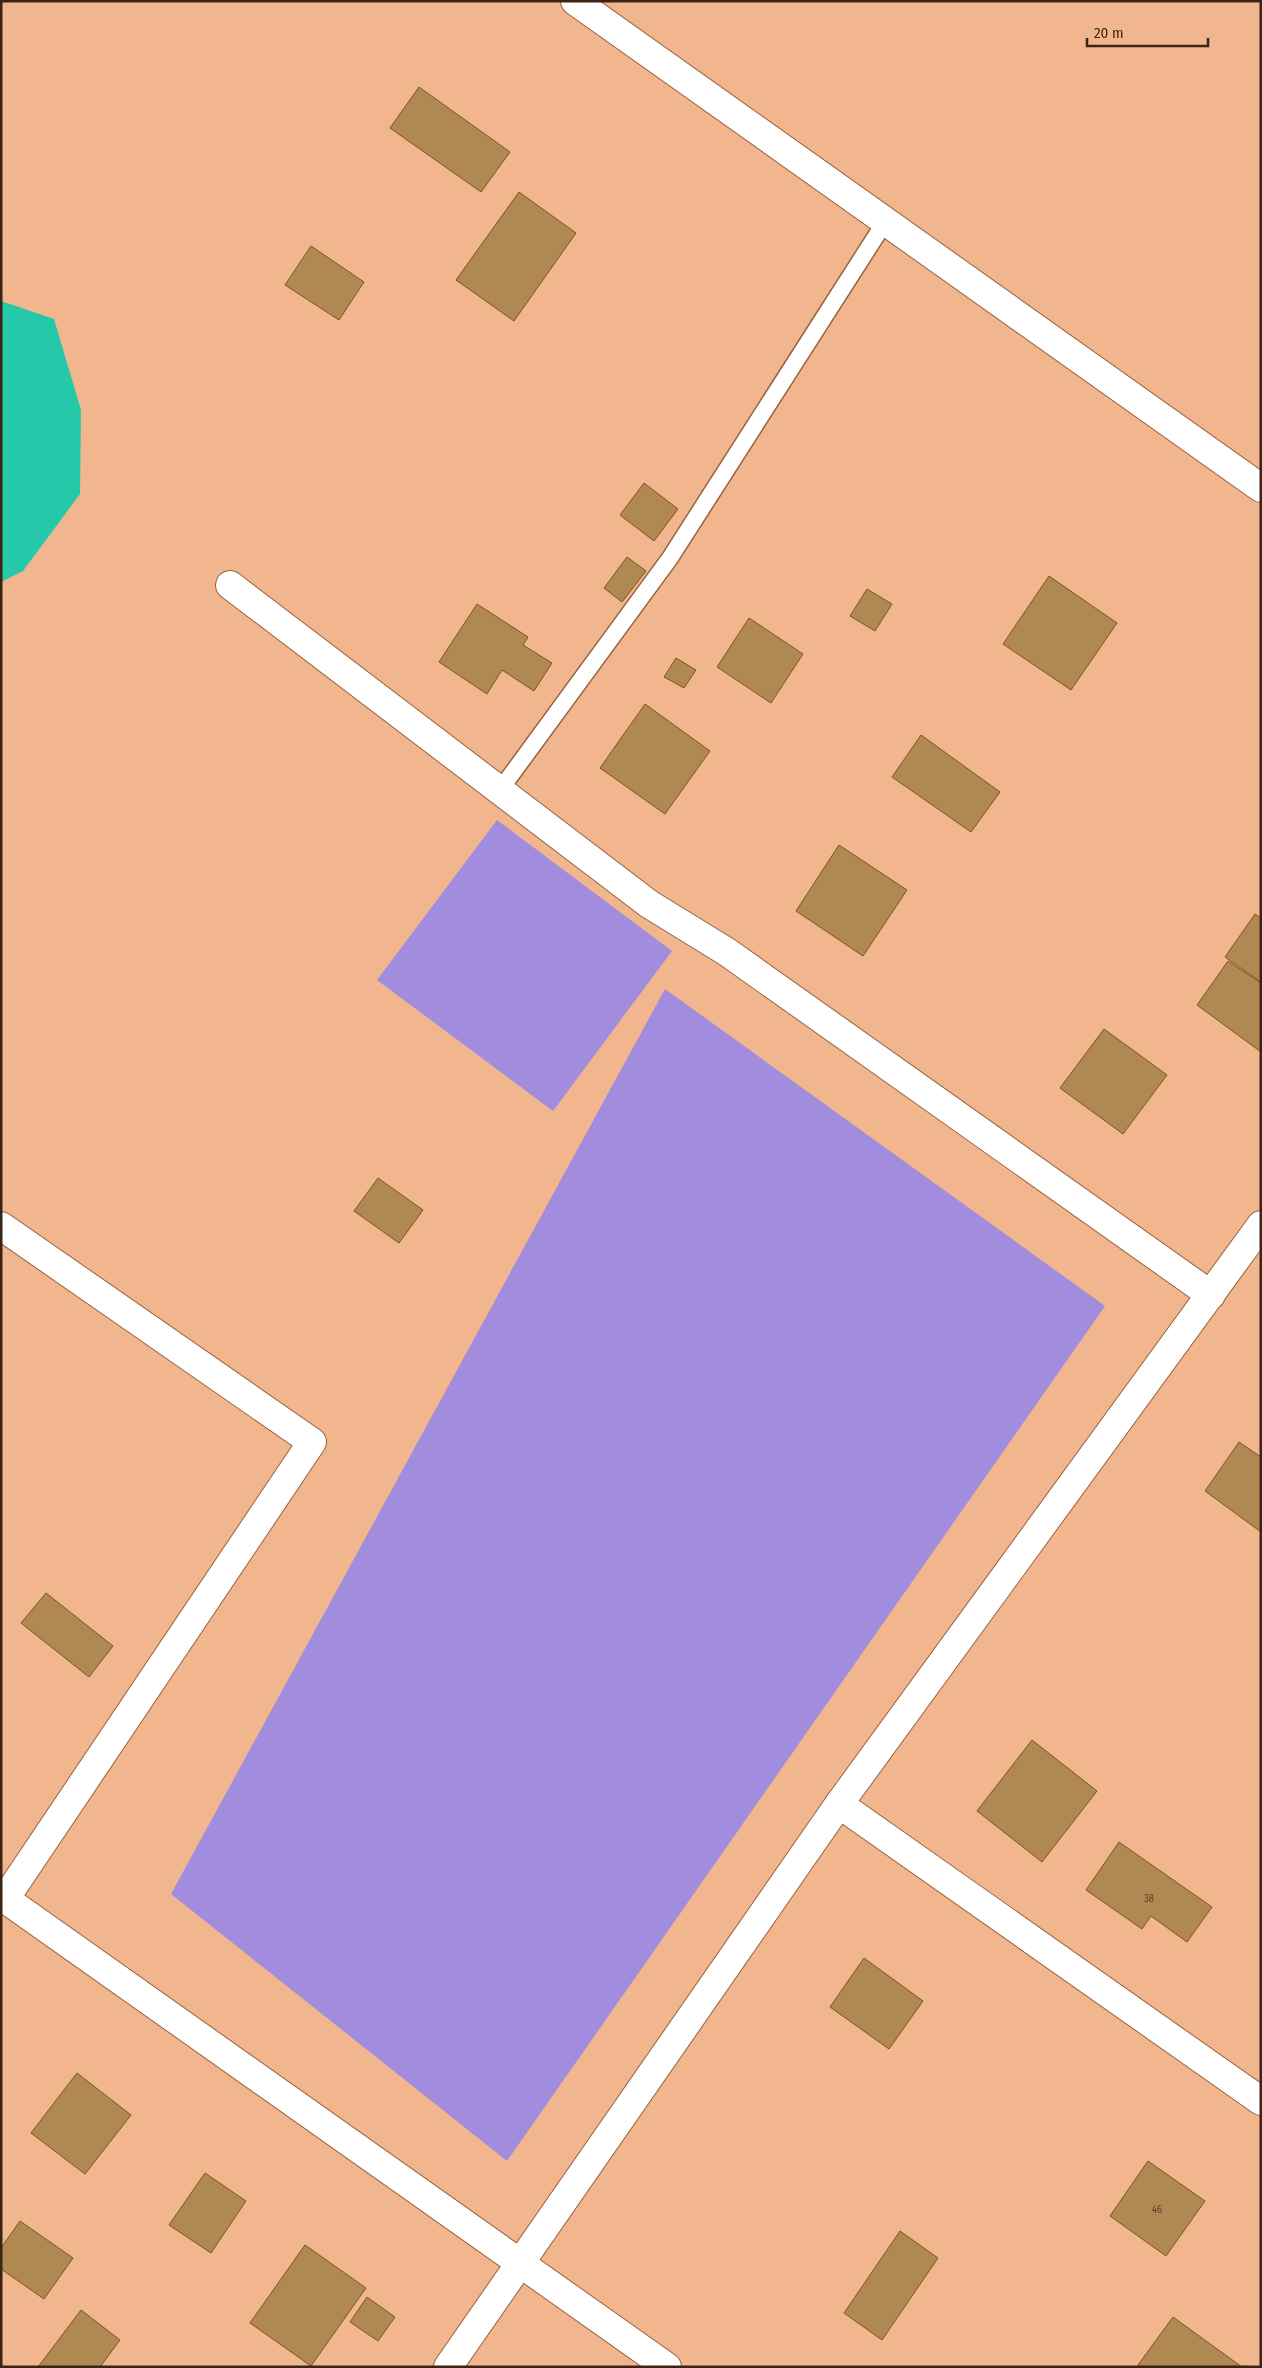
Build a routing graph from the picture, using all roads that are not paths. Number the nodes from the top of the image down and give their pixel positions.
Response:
1 (575, 1) edge
2 (885, 222) junction
3 (1261, 488) edge
4 (230, 585) dead end
5 (500, 790) junction
6 (1261, 1225) edge
7 (1, 1226) edge
8 (1211, 1296) junction
9 (840, 1804) junction
10 (3, 1898) edge
11 (1261, 2101) edge
12 (522, 2263) junction
13 (448, 2367) edge
14 (667, 2367) edge

1 - 2 street
2 - 3 street
2 - 5 lane
4 - 5 street
5 - 8 street
6 - 8 street
7 - 10 street
8 - 9 street
9 - 11 street
9 - 12 street
10 - 12 street
12 - 13 street
12 - 14 street

